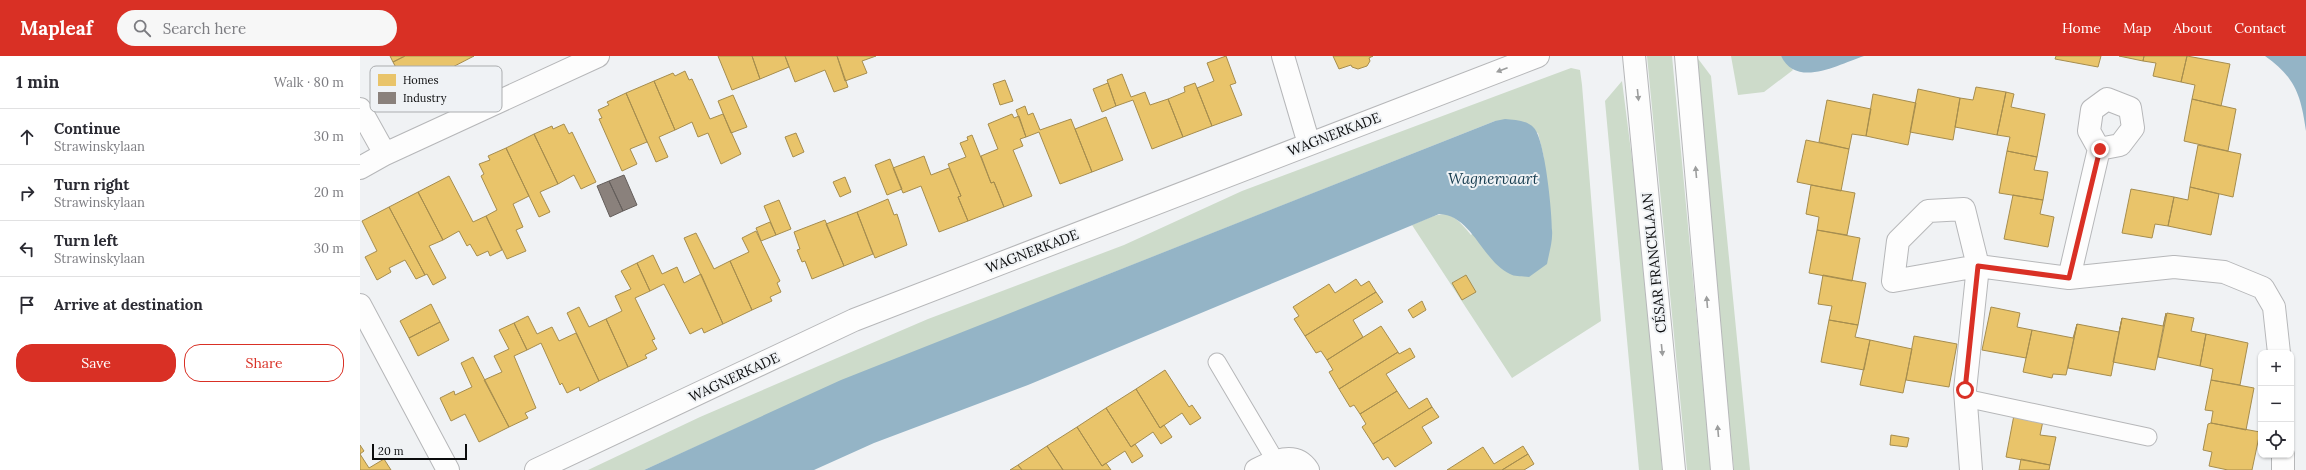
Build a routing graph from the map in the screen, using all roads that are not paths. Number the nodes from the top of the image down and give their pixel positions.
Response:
1 (598, 56) edge
2 (1283, 56) edge
3 (1538, 56) edge
4 (1634, 56) edge
5 (1686, 56) edge
6 (502, 100) edge
7 (360, 109) edge
8 (476, 112) edge
9 (1309, 144) junction
10 (2100, 149) dead end
11 (385, 154) junction
12 (360, 168) edge
13 (2069, 278) junction
14 (360, 305) edge
15 (2279, 350) edge
16 (1216, 362) dead end
17 (1965, 398) junction
18 (2148, 437) dead end
19 (2283, 458) edge
20 (1275, 460) junction
21 (448, 470) edge
22 (536, 470) edge
23 (1256, 470) edge
24 (1308, 470) edge
25 (1674, 470) edge
26 (1722, 470) edge
27 (1971, 470) edge
28 (2283, 470) edge

1 - 6 street
2 - 9 street
3 -> 9 street, WAGNERKADE
4 -> 25 street, CÉSAR FRANCKLAAN
26 -> 5 street
7 - 11 street
8 - 11 street
9 - 22 street, WAGNERKADE
10 - 13 street
11 - 12 street
13 - 15 street
13 - 17 street
14 - 21 street
16 - 20 lane
17 - 18 lane
17 - 27 street
19 - 28 street
20 - 23 street
20 - 24 street

